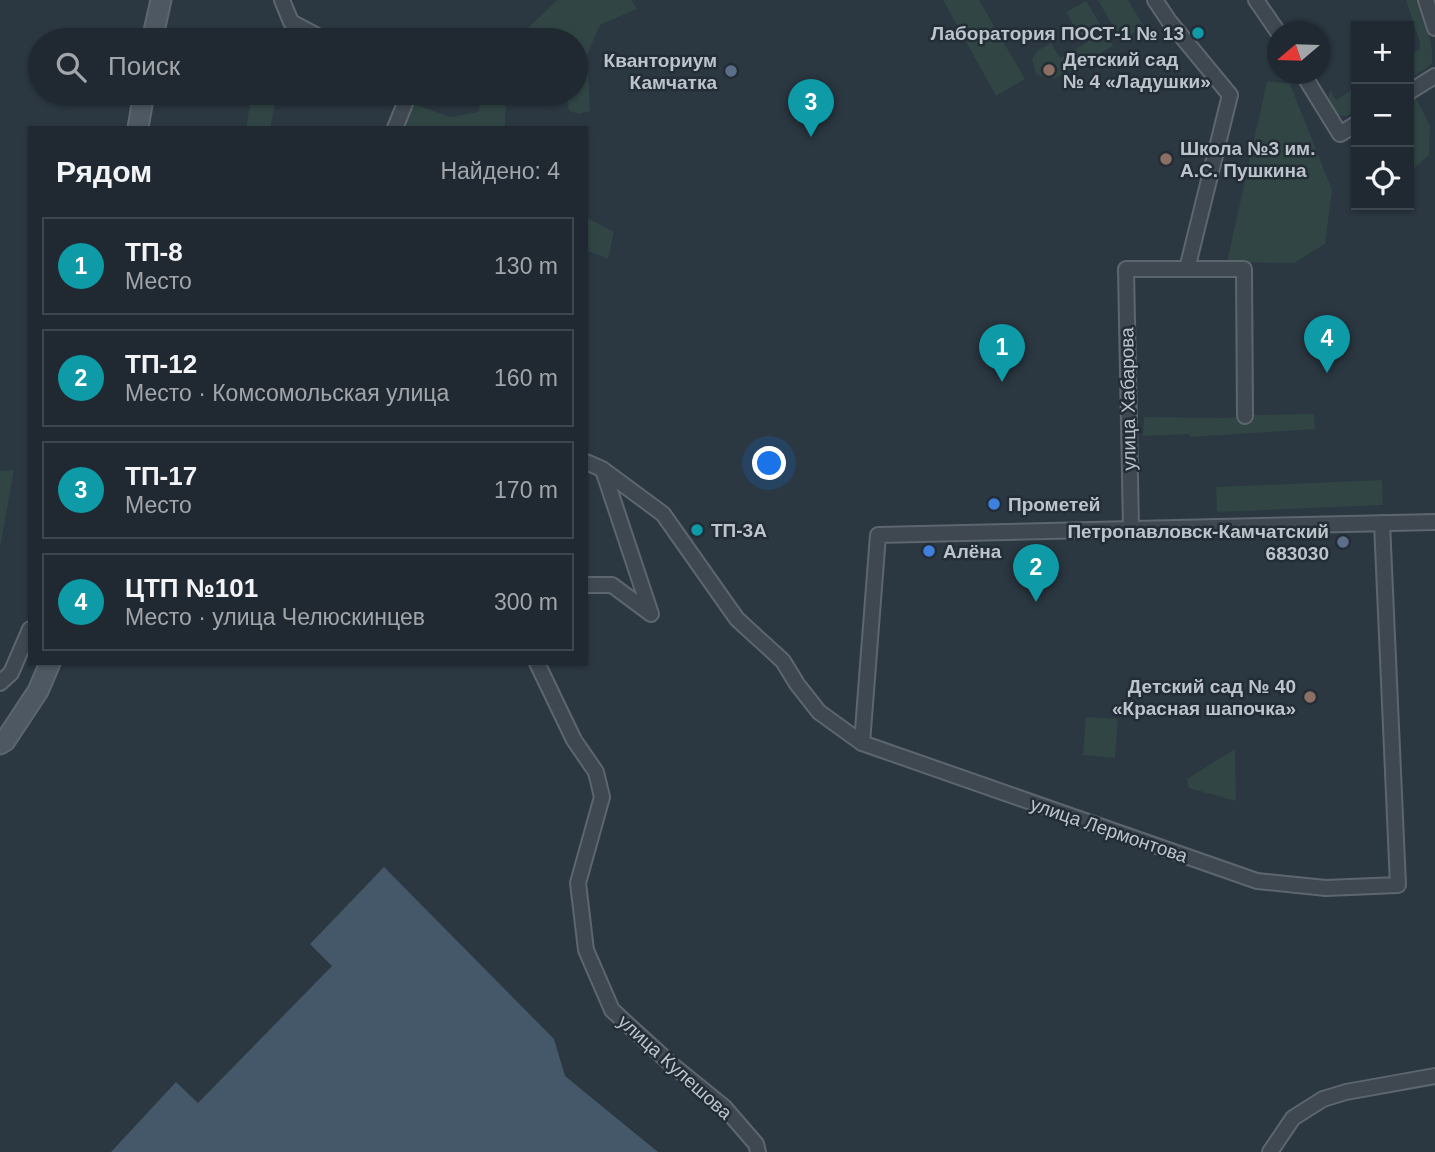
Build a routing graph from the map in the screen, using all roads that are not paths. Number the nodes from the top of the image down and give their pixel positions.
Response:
1 (161, 0) edge
2 (282, 0) edge
3 (1155, 0) edge
4 (1256, 0) edge
5 (1426, 0) edge
6 (1270, 21) edge
7 (155, 28) edge
8 (302, 28) edge
9 (1435, 28) edge
10 (1435, 76) edge
11 (1309, 84) edge
12 (1414, 89) edge
13 (142, 105) edge
14 (404, 105) edge
15 (138, 126) edge
16 (396, 126) edge
17 (1351, 127) edge
18 (1187, 269) junction
19 (1245, 416) dead end
20 (588, 463) edge
21 (602, 469) junction
22 (1435, 522) edge
23 (1382, 523) junction
24 (1131, 529) junction
25 (588, 584) edge
26 (28, 634) edge
27 (49, 665) edge
28 (538, 665) edge
29 (0, 682) edge
30 (862, 743) junction
31 (0, 744) edge
32 (1435, 1076) edge
33 (758, 1152) edge
34 (1270, 1152) edge

1 - 7 main road
2 - 8 street
3 - 18 street
4 - 6 street
5 - 9 street
10 - 12 street
11 - 17 street
13 - 15 main road
14 - 16 street
18 - 19 street
18 - 24 street, улица Хабарова
20 - 21 street, улица Лермонтова
21 - 25 street
21 - 30 street, улица Лермонтова
22 - 23 street
23 - 24 street
23 - 30 street, улица Лермонтова
24 - 30 street
26 - 29 street
27 - 31 main road
28 - 33 street, улица Кулешова
32 - 34 street

